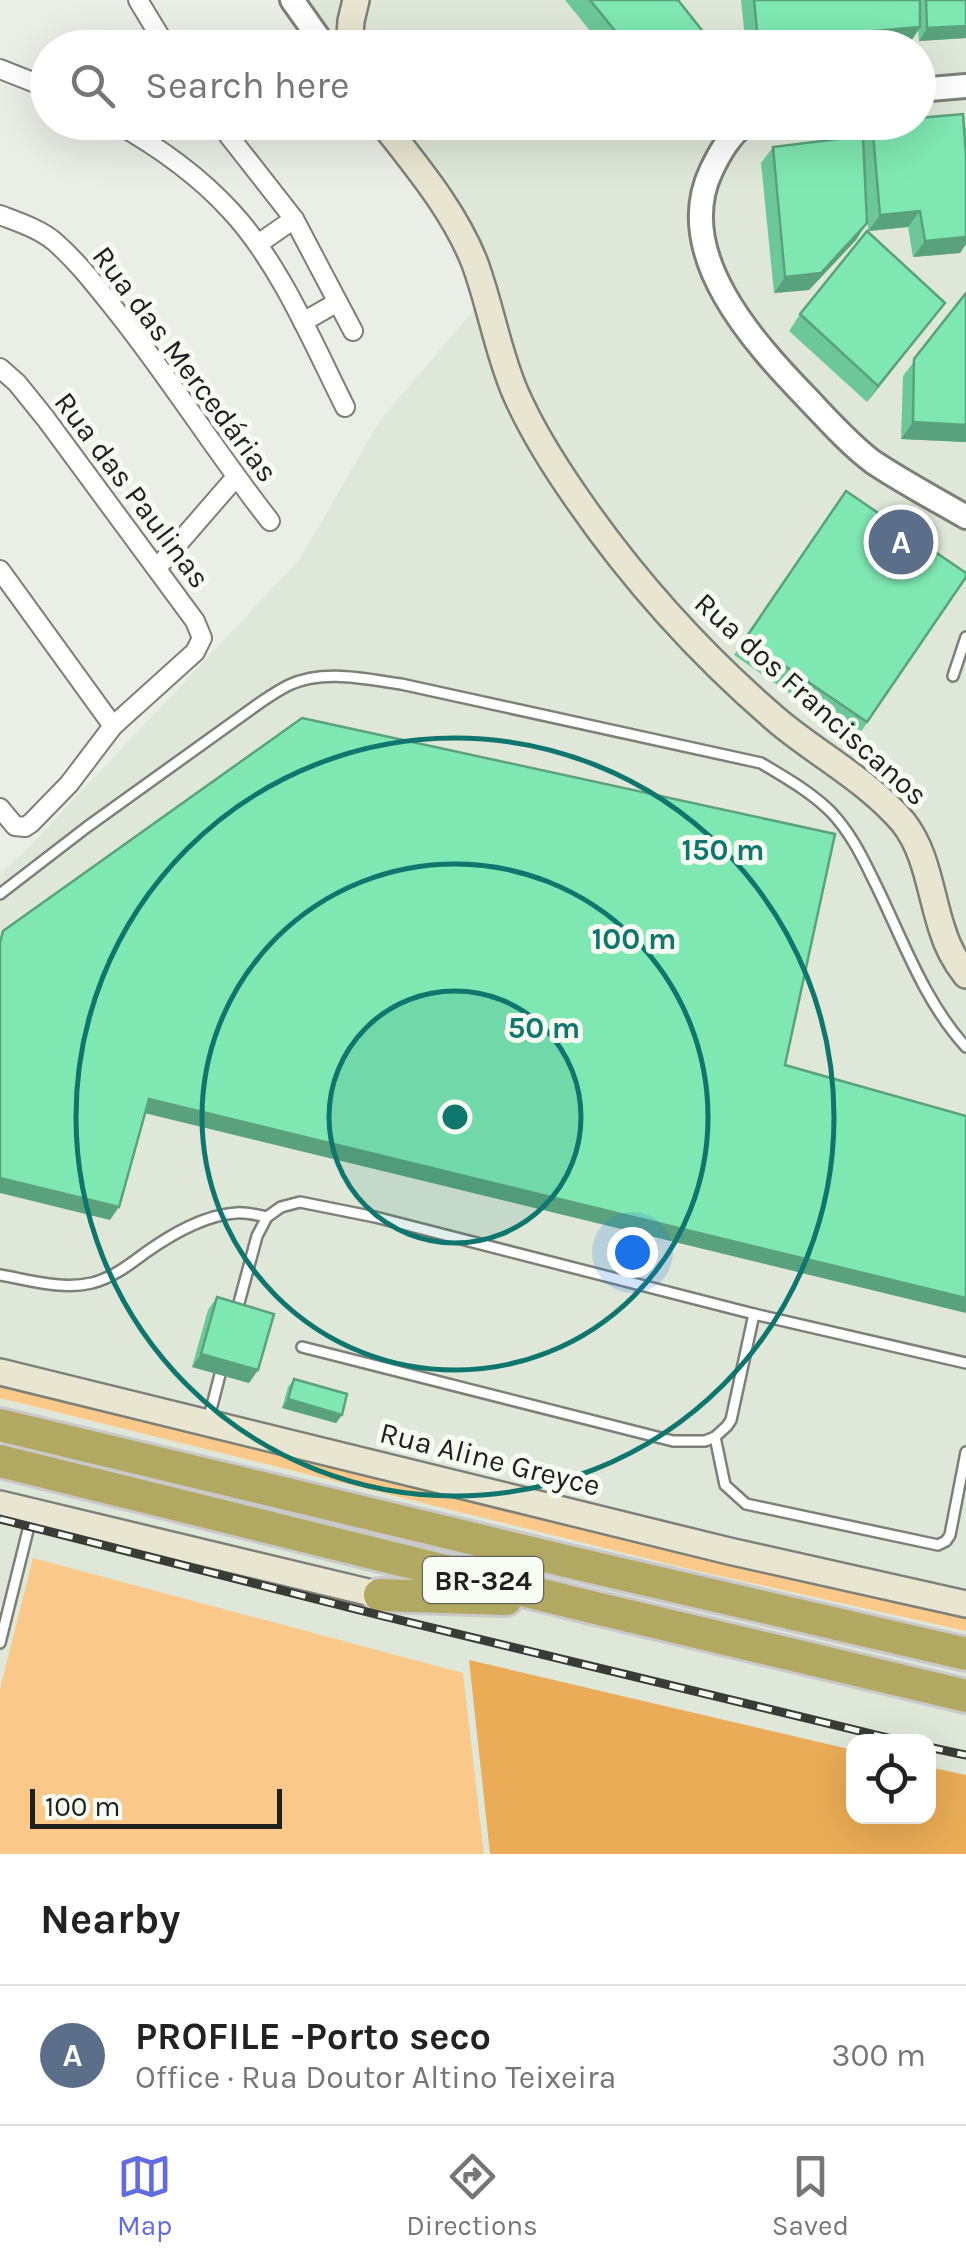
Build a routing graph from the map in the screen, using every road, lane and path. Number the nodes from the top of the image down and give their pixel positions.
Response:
1 (138, 0) edge
2 (292, 0) edge
3 (356, 0) edge
4 (156, 30) edge
5 (313, 30) edge
6 (351, 30) edge
7 (0, 68) edge
8 (30, 80) edge
9 (966, 86) edge
10 (936, 88) edge
11 (146, 140) edge
12 (232, 140) edge
13 (396, 140) edge
14 (729, 140) edge
15 (0, 215) edge
16 (294, 219) junction
17 (258, 244) junction
18 (336, 303) junction
19 (303, 322) junction
20 (352, 331) dead end
21 (0, 368) edge
22 (346, 407) dead end
23 (236, 477) junction
24 (966, 516) edge
25 (270, 521) dead end
26 (157, 568) junction
27 (0, 570) edge
28 (966, 638) edge
29 (953, 676) dead end
30 (114, 726) junction
31 (0, 808) edge
32 (0, 894) edge
33 (966, 976) edge
34 (966, 1046) edge
35 (267, 1217) junction
36 (0, 1274) edge
37 (754, 1314) junction
38 (232, 1327) edge
39 (227, 1346) edge
40 (302, 1346) dead end
41 (966, 1363) edge
42 (0, 1372) edge
43 (207, 1423) junction
44 (0, 1424) edge
45 (715, 1437) junction
46 (966, 1452) edge
47 (0, 1461) edge
48 (0, 1504) edge
49 (32, 1511) junction
50 (380, 1595) joint
51 (966, 1604) edge
52 (588, 1606) junction
53 (0, 1643) edge
54 (966, 1654) edge
55 (966, 1696) edge

1 - 4 street
2 - 5 street
3 - 6 main road
7 - 8 street
9 - 10 street
11 - 17 street
12 - 16 street
13 - 33 main road, Rua dos Franciscanos
14 - 24 street
15 - 23 street, Rua das Mercedárias
16 - 17 street
16 - 18 street
17 - 19 street
18 - 19 street
18 - 20 street
19 - 22 street
21 - 26 street, Rua das Paulinas
23 - 25 street, Rua das Mercedárias
23 - 26 street
26 - 30 street, Rua das Paulinas
27 - 30 street
28 - 29 lane
30 - 31 street
32 - 34 lane
35 - 36 lane
35 - 37 lane
35 - 38 lane
37 - 41 lane
37 - 45 lane
39 - 43 lane
40 - 45 lane
42 - 43 main road, Rua Aline Greyce
43 - 51 main road, Rua Aline Greyce
44 - 54 highway, BR-324
45 - 46 lane
47 - 52 highway, BR-324
48 - 49 main road
49 - 50 main road
49 - 53 lane
50 - 52 highway
52 - 55 highway, BR-324

